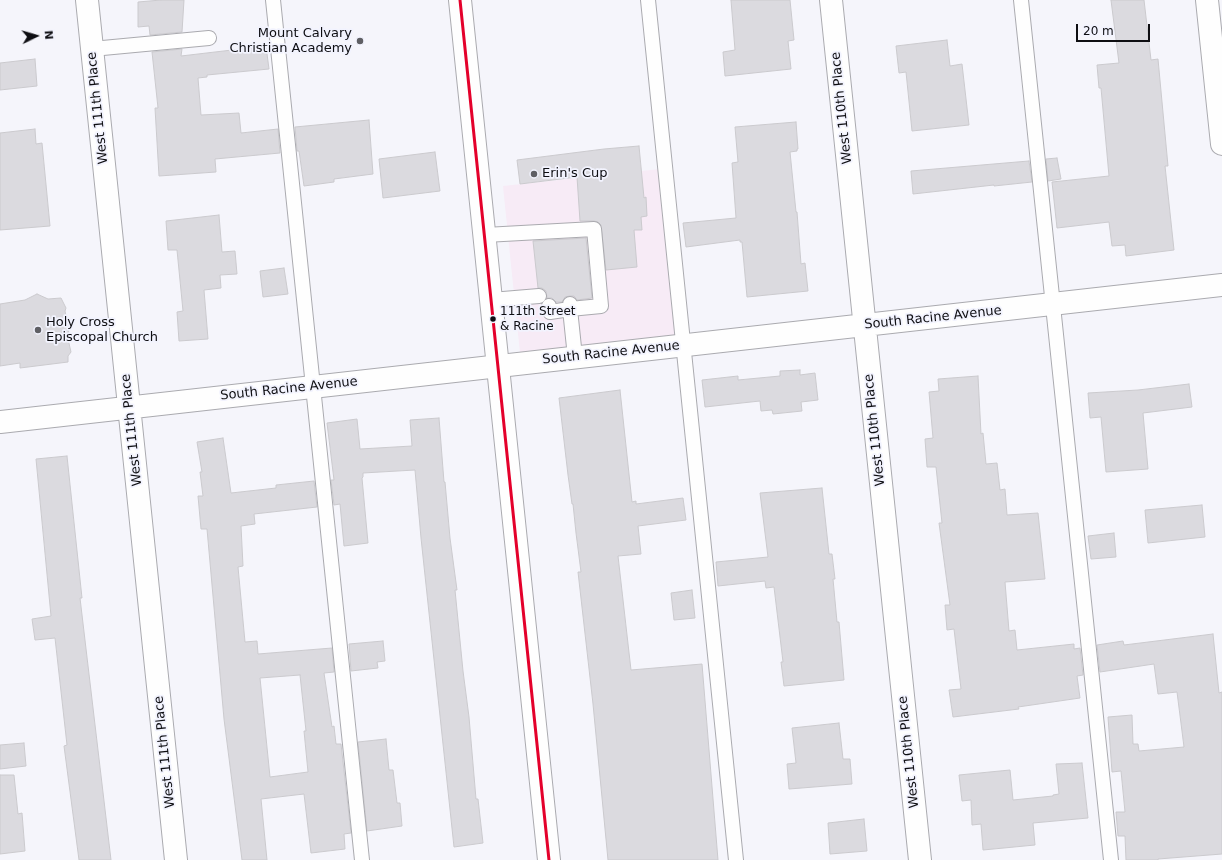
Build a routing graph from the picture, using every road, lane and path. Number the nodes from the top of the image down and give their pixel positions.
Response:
1 (87, 0) edge
2 (273, 0) edge
3 (460, 0) edge
4 (648, 0) edge
5 (830, 0) edge
6 (1021, 0) edge
7 (1207, 0) edge
8 (209, 38) dead end
9 (92, 49) junction
10 (1222, 144) edge
11 (485, 235) junction
12 (1222, 285) edge
13 (538, 296) dead end
14 (491, 300) junction
15 (1053, 304) junction
16 (549, 306) dead end
17 (570, 307) junction
18 (864, 325) junction
19 (683, 345) junction
20 (575, 357) junction
21 (498, 366) junction
22 (313, 387) junction
23 (129, 407) junction
24 (0, 422) edge
25 (176, 860) edge
26 (362, 860) edge
27 (549, 860) edge
28 (736, 860) edge
29 (920, 860) edge
30 (1111, 860) edge

1 - 9 street, West 111th Place
2 - 22 lane
3 - 11 street
4 - 19 lane
5 - 18 street, West 110th Place
6 - 15 lane
7 - 10 street
8 - 9 lane
9 - 23 street, West 111th Place
11 - 14 street
11 - 17 lane
12 - 15 street, South Racine Avenue
13 - 14 lane
14 - 21 street
15 - 18 street, South Racine Avenue
15 - 30 lane
16 - 17 lane
17 - 20 lane
18 - 19 street, South Racine Avenue
18 - 29 street, West 110th Place
19 - 20 street, South Racine Avenue
19 - 28 lane
20 - 21 street, South Racine Avenue
21 - 22 street, South Racine Avenue
21 - 27 street
22 - 23 street, South Racine Avenue
22 - 26 lane
23 - 24 street, South Racine Avenue
23 - 25 street, West 111th Place

